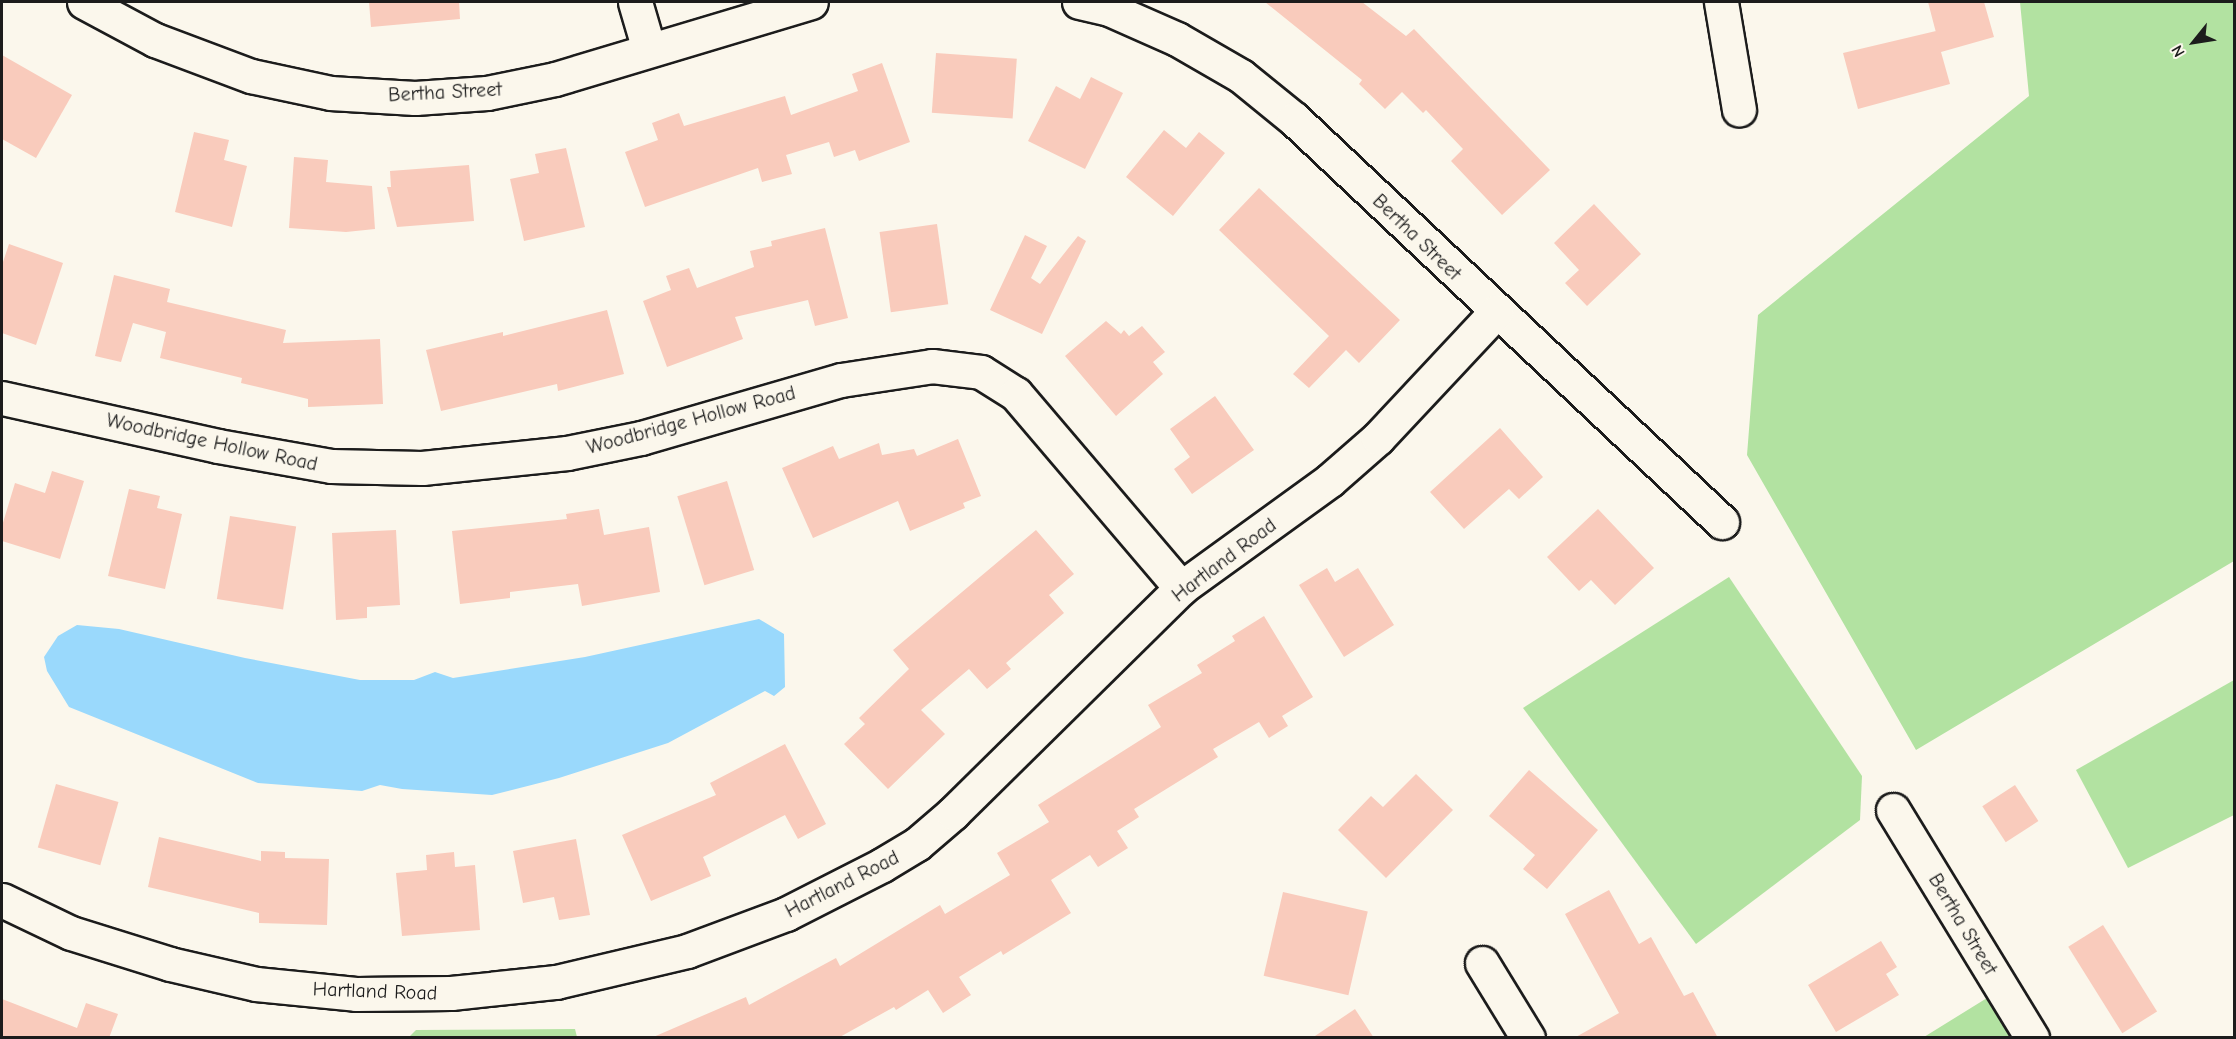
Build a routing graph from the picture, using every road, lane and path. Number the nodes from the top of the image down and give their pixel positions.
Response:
1 (84, 2) edge
2 (635, 2) edge
3 (811, 2) edge
4 (1079, 2) edge
5 (1721, 2) edge
6 (718, 15) edge
7 (649, 50) junction
8 (1739, 109) dead end
9 (1496, 312) junction
10 (2, 398) edge
11 (1722, 522) dead end
12 (1181, 588) junction
13 (1893, 810) dead end
14 (2, 900) edge
15 (1482, 963) dead end
16 (1527, 1038) edge
17 (2032, 1038) edge

1 - 7 street, Bertha Street
2 - 7 street
3 - 6 street, Bertha Street
4 - 9 street, Bertha Street
5 - 8 street
6 - 7 street, Bertha Street
9 - 11 street, Bertha Street
9 - 12 street, Hartland Road
10 - 12 street, Woodbridge Hollow Road
12 - 14 street, Hartland Road
13 - 17 street, Bertha Street
15 - 16 street

